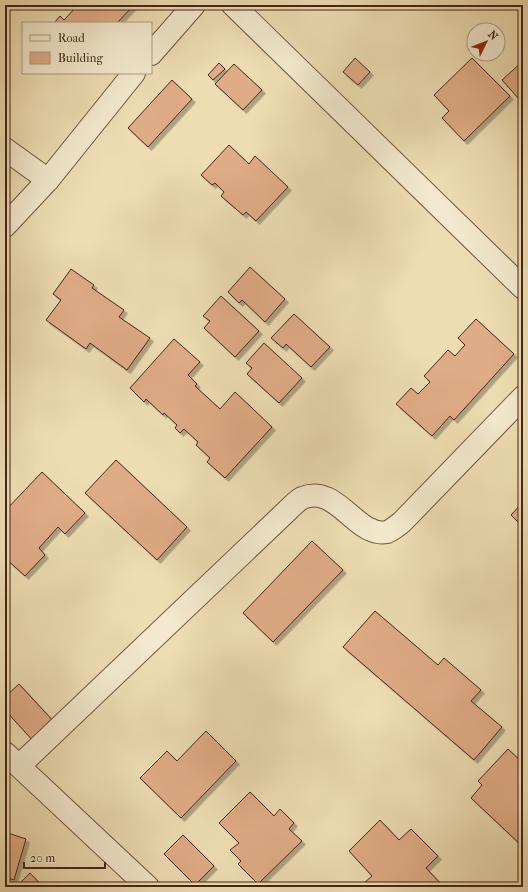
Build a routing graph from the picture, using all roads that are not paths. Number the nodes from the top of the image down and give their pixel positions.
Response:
1 (194, 5) edge
2 (233, 5) edge
3 (152, 53) edge
4 (133, 74) edge
5 (5, 149) edge
6 (48, 180) junction
7 (5, 226) edge
8 (523, 288) edge
9 (523, 397) edge
10 (12, 760) edge
11 (148, 887) edge

1 - 3 street
2 - 8 street
4 - 6 street
5 - 6 street
6 - 7 street
9 - 10 street
10 - 11 street

